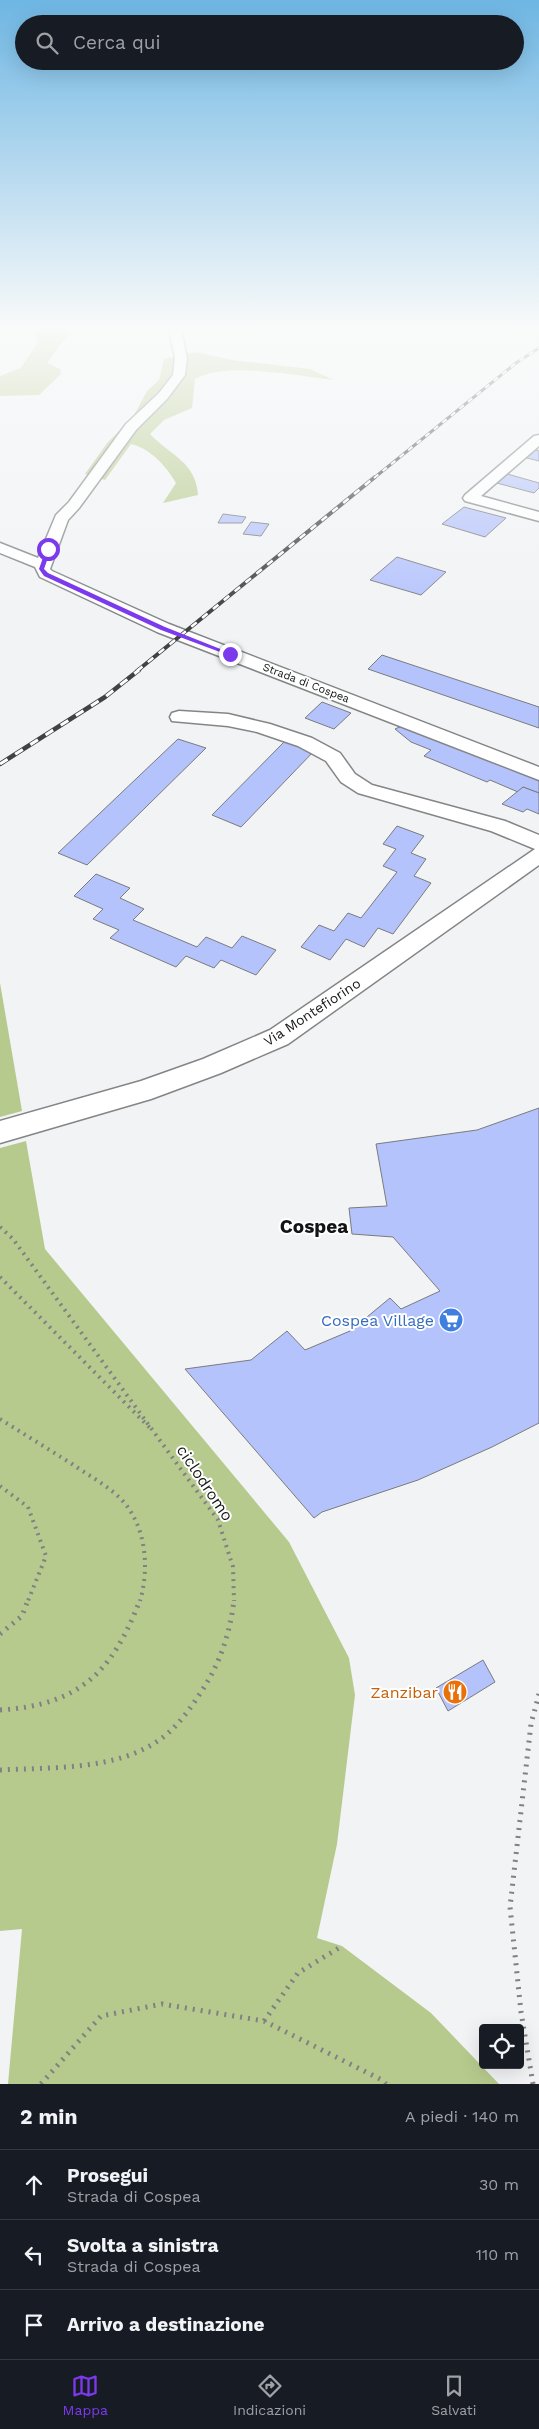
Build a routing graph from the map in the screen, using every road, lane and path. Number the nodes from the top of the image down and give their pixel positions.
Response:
1 (136, 422) edge
2 (539, 439) edge
3 (539, 517) edge
4 (0, 548) edge
5 (43, 565) junction
6 (179, 717) dead end
7 (539, 774) edge
8 (539, 844) edge
9 (539, 855) edge
10 (0, 1132) edge
11 (0, 1227) edge
12 (0, 1277) edge
13 (0, 1419) edge
14 (158, 1437) junction
15 (0, 1486) edge
16 (0, 1634) edge
17 (539, 1694) edge
18 (0, 1710) edge
19 (0, 1770) edge
20 (342, 1946) dead end
21 (264, 2021) junction
22 (41, 2084) edge
23 (386, 2084) edge
24 (533, 2084) edge

1 - 5 street
2 - 3 street
4 - 5 street
5 - 7 street, Strada di Cospea
6 - 8 street
9 - 10 street, Via Montefiorino
11 - 14 path, ciclodromo
12 - 14 path
13 - 18 path
14 - 19 path, ciclodromo
15 - 16 path
17 - 24 path
20 - 21 path
21 - 22 path
21 - 23 path

